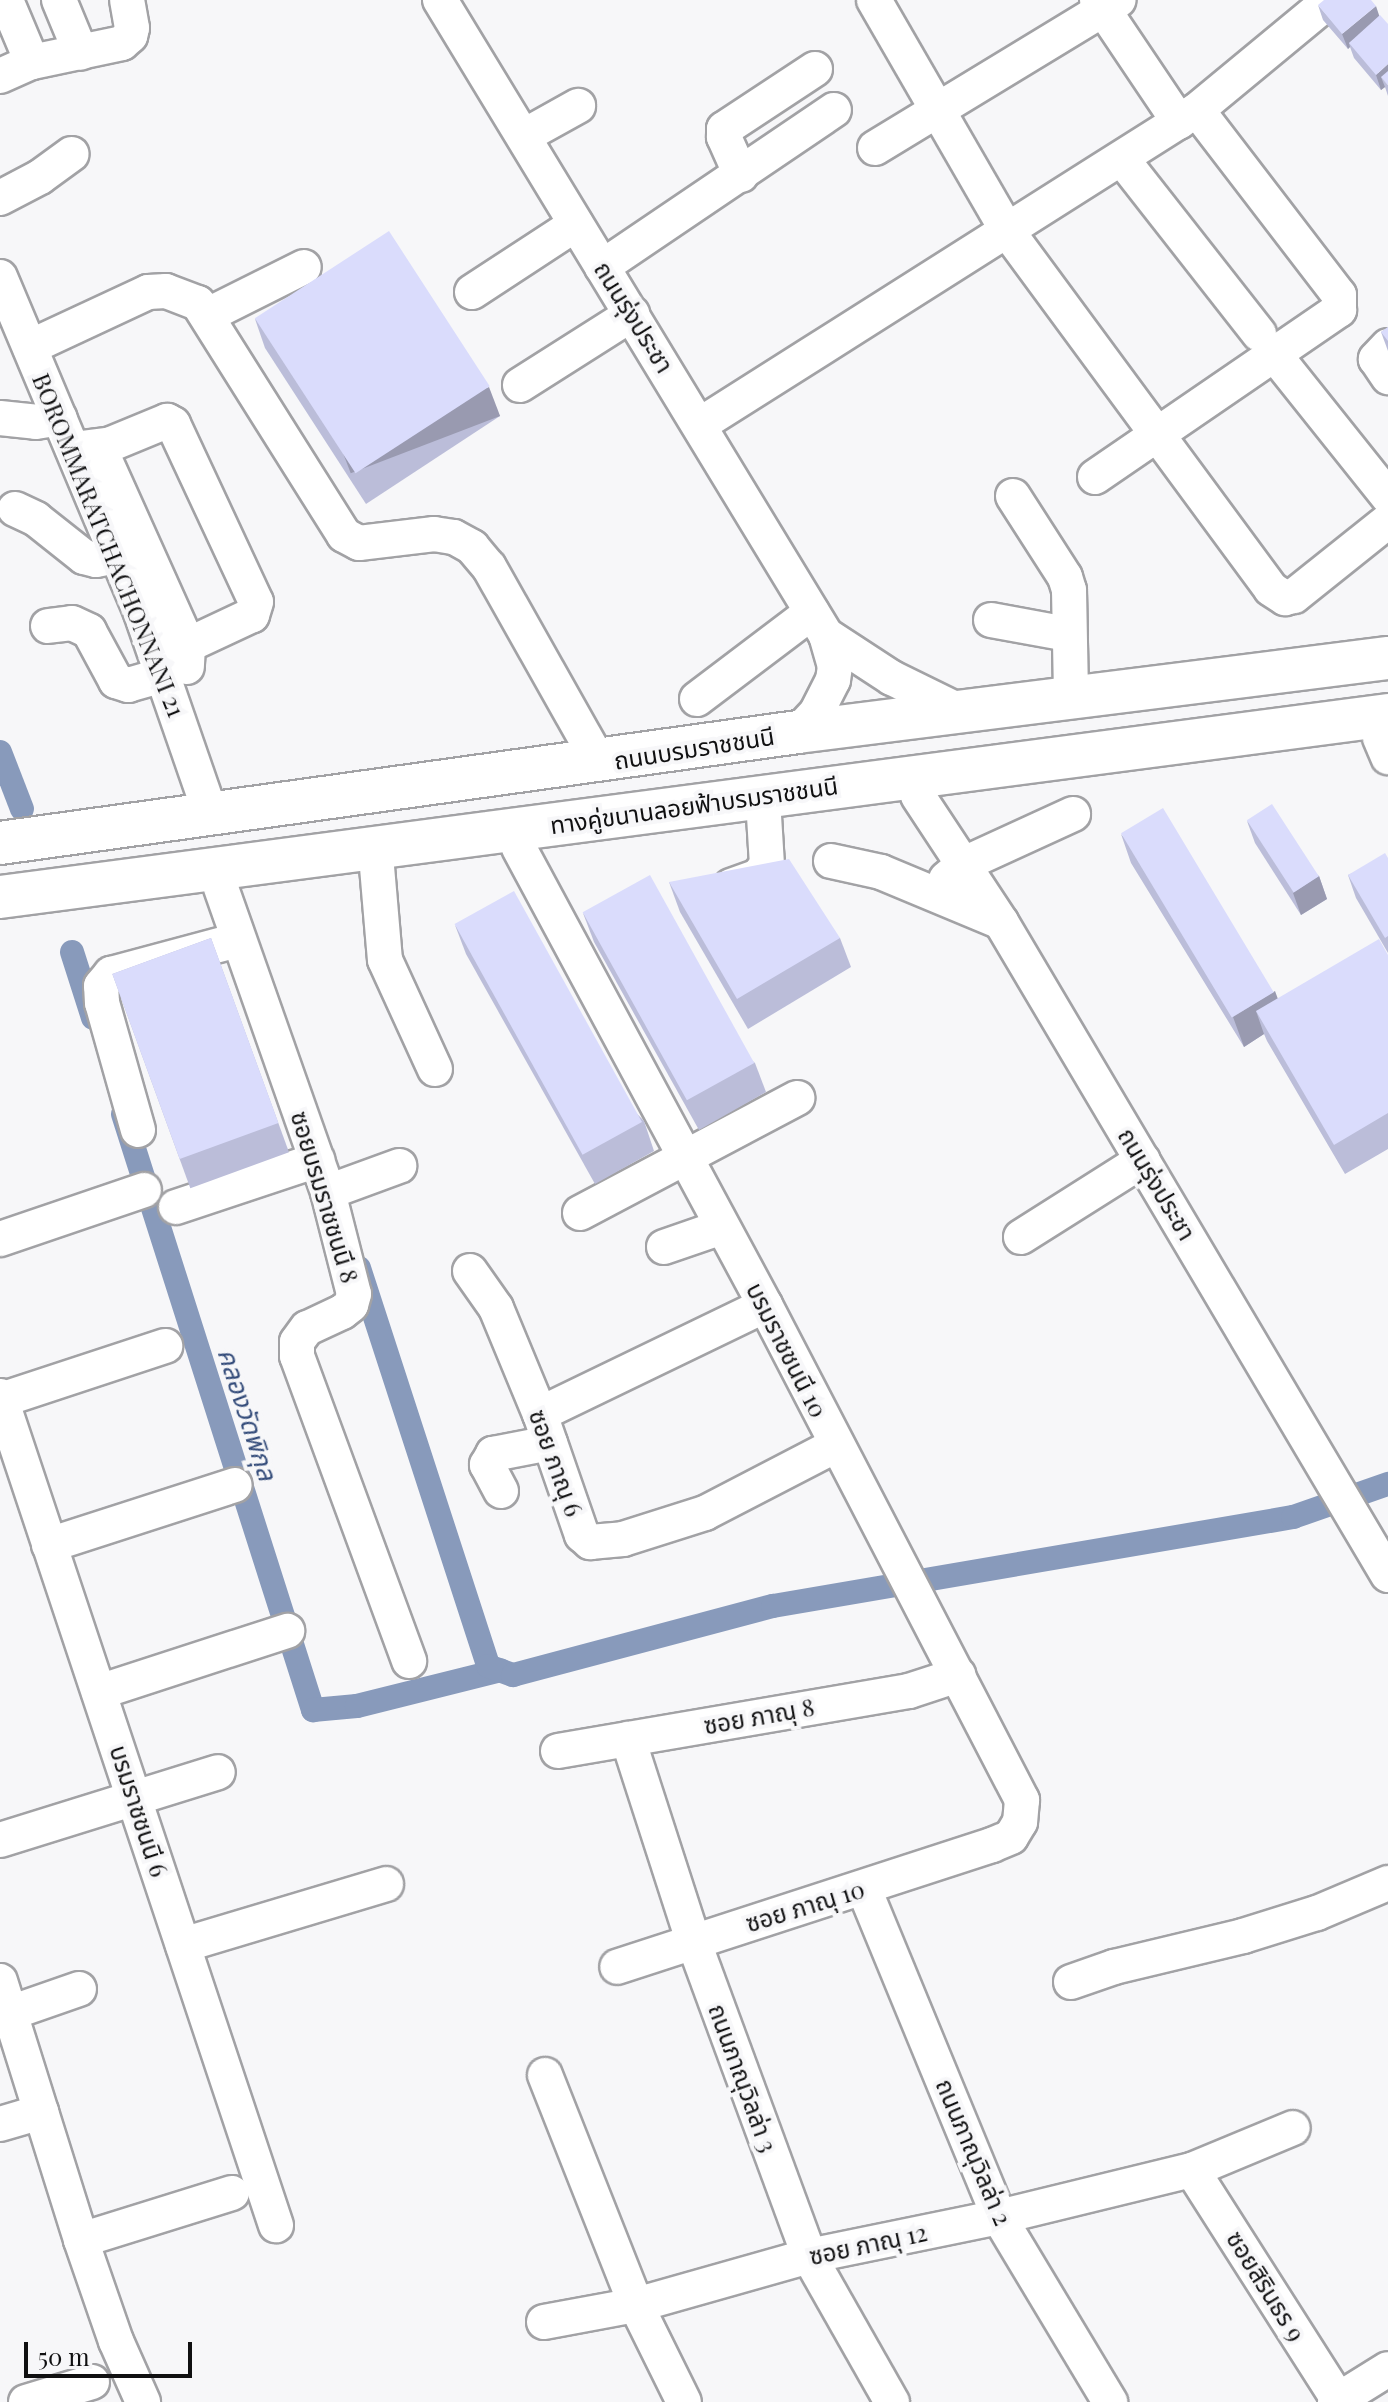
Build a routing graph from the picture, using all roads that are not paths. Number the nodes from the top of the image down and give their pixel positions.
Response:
1 (6, 0) edge
2 (59, 0) edge
3 (440, 0) edge
4 (874, 0) edge
5 (124, 2) edge
6 (1106, 3) edge
7 (1311, 6) edge
8 (81, 53) junction
9 (32, 62) junction
10 (815, 69) dead end
11 (0, 76) edge
12 (578, 106) dead end
13 (939, 109) junction
14 (834, 110) dead end
15 (1188, 116) junction
16 (524, 136) junction
17 (875, 148) dead end
18 (72, 154) dead end
19 (1122, 159) junction
20 (741, 175) junction
21 (0, 198) edge
22 (576, 224) junction
23 (1008, 232) junction
24 (304, 267) dead end
25 (602, 267) junction
26 (0, 277) edge
27 (472, 292) dead end
28 (632, 314) junction
29 (208, 315) junction
30 (1266, 344) junction
31 (1388, 346) edge
32 (30, 347) junction
33 (1388, 377) edge
34 (520, 385) dead end
35 (0, 418) edge
36 (60, 418) junction
37 (701, 424) junction
38 (1156, 435) junction
39 (86, 448) junction
40 (1095, 477) dead end
41 (1013, 496) dead end
42 (1388, 497) edge
43 (15, 509) dead end
44 (1388, 521) edge
45 (117, 556) junction
46 (991, 620) dead end
47 (819, 623) junction
48 (48, 626) dead end
49 (1067, 634) junction
50 (1388, 658) edge
51 (170, 660) junction
52 (1388, 687) edge
53 (1071, 695) junction
54 (697, 699) dead end
55 (959, 711) junction
56 (798, 732) junction
57 (1386, 736) edge
58 (599, 762) junction
59 (918, 796) junction
60 (1073, 814) dead end
61 (211, 815) junction
62 (764, 816) junction
63 (0, 843) edge
64 (519, 848) junction
65 (831, 861) dead end
66 (964, 864) junction
67 (0, 867) edge
68 (377, 867) junction
69 (221, 888) junction
70 (931, 891) junction
71 (694, 894) edge
72 (0, 897) edge
73 (0, 918) edge
74 (1001, 922) junction
75 (238, 940) junction
76 (435, 1069) dead end
77 (797, 1098) dead end
78 (138, 1130) dead end
79 (685, 1157) junction
80 (1143, 1160) junction
81 (399, 1166) dead end
82 (323, 1176) junction
83 (144, 1190) dead end
84 (176, 1207) dead end
85 (580, 1213) dead end
86 (722, 1227) junction
87 (1021, 1237) dead end
88 (0, 1239) edge
89 (664, 1247) dead end
90 (470, 1271) dead end
91 (765, 1305) junction
92 (165, 1346) dead end
93 (0, 1398) edge
94 (545, 1428) junction
95 (836, 1445) junction
96 (235, 1485) dead end
97 (501, 1491) dead end
98 (49, 1545) junction
99 (1388, 1575) edge
100 (287, 1631) dead end
101 (409, 1661) dead end
102 (958, 1675) junction
103 (99, 1692) junction
104 (628, 1739) junction
105 (558, 1751) dead end
106 (218, 1772) dead end
107 (135, 1798) junction
108 (0, 1840) edge
109 (992, 1845) joint
110 (1388, 1883) edge
111 (386, 1884) dead end
112 (864, 1889) junction
113 (693, 1940) junction
114 (183, 1945) junction
115 (617, 1967) dead end
116 (1071, 1982) dead end
117 (79, 1989) dead end
118 (6, 2017) edge
119 (545, 2075) dead end
120 (41, 2112) junction
121 (0, 2124) edge
122 (1293, 2128) dead end
123 (1192, 2170) junction
124 (232, 2193) dead end
125 (999, 2217) junction
126 (276, 2225) dead end
127 (81, 2240) junction
128 (809, 2256) junction
129 (636, 2305) junction
130 (544, 2322) dead end
131 (1388, 2369) edge
132 (92, 2382) dead end
133 (1338, 2401) edge
134 (26, 2402) edge
135 (143, 2402) edge
136 (684, 2402) edge
137 (892, 2402) edge
138 (1110, 2402) edge

1 - 9 street
2 - 8 street
3 - 16 street, ถนนรุ่งประชา
4 - 13 street
5 - 8 street
6 - 13 street
6 - 15 street
7 - 15 street
8 - 9 street
9 - 11 street
10 - 20 street
12 - 16 street
13 - 17 street
13 - 23 street
14 - 20 street
15 - 19 street
15 - 30 street
16 - 22 street, ถนนรุ่งประชา
18 - 21 street
19 - 23 street
19 - 30 street
20 - 25 street
22 - 25 street, ถนนรุ่งประชา
22 - 27 street
23 - 37 street
23 - 38 street
24 - 29 street
25 - 28 street, ถนนรุ่งประชา
26 - 32 street, BOROMMARATCHACHONNANI 21
28 - 34 street
28 - 37 street, ถนนรุ่งประชา
29 - 32 street
29 - 58 street
30 - 38 street
30 - 42 street
31 - 33 street
32 - 36 street, BOROMMARATCHACHONNANI 21
35 - 36 street
36 - 39 street, BOROMMARATCHACHONNANI 21
37 - 47 street, ถนนรุ่งประชา
38 - 40 street
38 - 44 street
39 - 45 street, BOROMMARATCHACHONNANI 21
39 - 51 street
39 - 51 street
41 - 49 street
43 - 45 street
45 - 51 street, BOROMMARATCHACHONNANI 21
46 - 49 street
47 - 54 street
47 - 55 street, ถนนรุ่งประชา
47 - 56 street, ถนนรุ่งประชา
48 - 51 street
49 - 53 street
50 - 53 main road, ถนนบรมราชชนนี
51 - 61 street, BOROMMARATCHACHONNANI 21
52 - 67 main road, ทางคู่ขนานลอยฟ้าบรมราชชนนี
53 - 55 main road, ถนนบรมราชชนนี
55 - 56 main road, ถนนบรมราชชนนี
56 - 58 main road, ถนนบรมราชชนนี
57 - 59 main road
57 - 72 main road, ทางคู่ขนานลอยฟ้าบรมราชชนนี
58 - 61 main road, ถนนบรมราชชนนี
59 - 62 main road
59 - 66 street, ถนนรุ่งประชา
60 - 66 street
61 - 63 main road, ถนนบรมราชชนนี
62 - 64 main road
62 - 71 street
64 - 68 main road
64 - 79 street, บรมราชชนนี 10
65 - 70 street
66 - 70 street
66 - 74 street, ถนนรุ่งประชา
68 - 69 main road
68 - 76 street
69 - 73 main road
69 - 75 street, ซอยบรมราชชนนี 8
70 - 74 street
74 - 80 street, ถนนรุ่งประชา
75 - 78 street
75 - 82 street, ซอยบรมราชชนนี 8
77 - 79 street
79 - 85 street
79 - 86 street, บรมราชชนนี 10
80 - 87 street
80 - 99 street, ถนนรุ่งประชา
81 - 82 street
82 - 84 street
82 - 101 street, ซอยบรมราชชนนี 8
83 - 88 street
86 - 89 street
86 - 91 street, บรมราชชนนี 10
90 - 94 street, ซอย ภาณุ 6
91 - 94 street
91 - 95 street, บรมราชชนนี 10
92 - 93 street
93 - 98 street, บรมราชชนนี 6
94 - 95 street, ซอย ภาณุ 6
94 - 97 street
95 - 102 street, บรมราชชนนี 10
96 - 98 street
98 - 103 street, บรมราชชนนี 6
100 - 103 street
102 - 104 street, ซอย ภาณุ 8
102 - 109 street, บรมราชชนนี 10
103 - 107 street, บรมราชชนนี 6
104 - 105 street, ซอย ภาณุ 8
104 - 113 street, ถนนภาณุวิลล่า 3
106 - 107 street
107 - 108 street
107 - 114 street, บรมราชชนนี 6
109 - 112 street, ซอย ภาณุ 10
110 - 116 street
111 - 114 street
112 - 113 street, ซอย ภาณุ 10
112 - 125 street, ถนนภาณุวิลล่า 2
113 - 115 street, ซอย ภาณุ 10
113 - 128 street, ถนนภาณุวิลล่า 3
114 - 126 street, บรมราชชนนี 6
117 - 118 street
118 - 120 street
119 - 129 street
120 - 121 street
120 - 127 street
122 - 123 street, ซอย ภาณุ 12
123 - 125 street, ซอย ภาณุ 12
123 - 133 street, ซอยสิรินธร 9
124 - 127 street
125 - 128 street, ซอย ภาณุ 12
125 - 138 street, ถนนภาณุวิลล่า 2
127 - 135 street
128 - 129 street, ซอย ภาณุ 12
128 - 137 street, ถนนภาณุวิลล่า 3
129 - 130 street, ซอย ภาณุ 12
129 - 136 street
131 - 133 street
132 - 134 street

